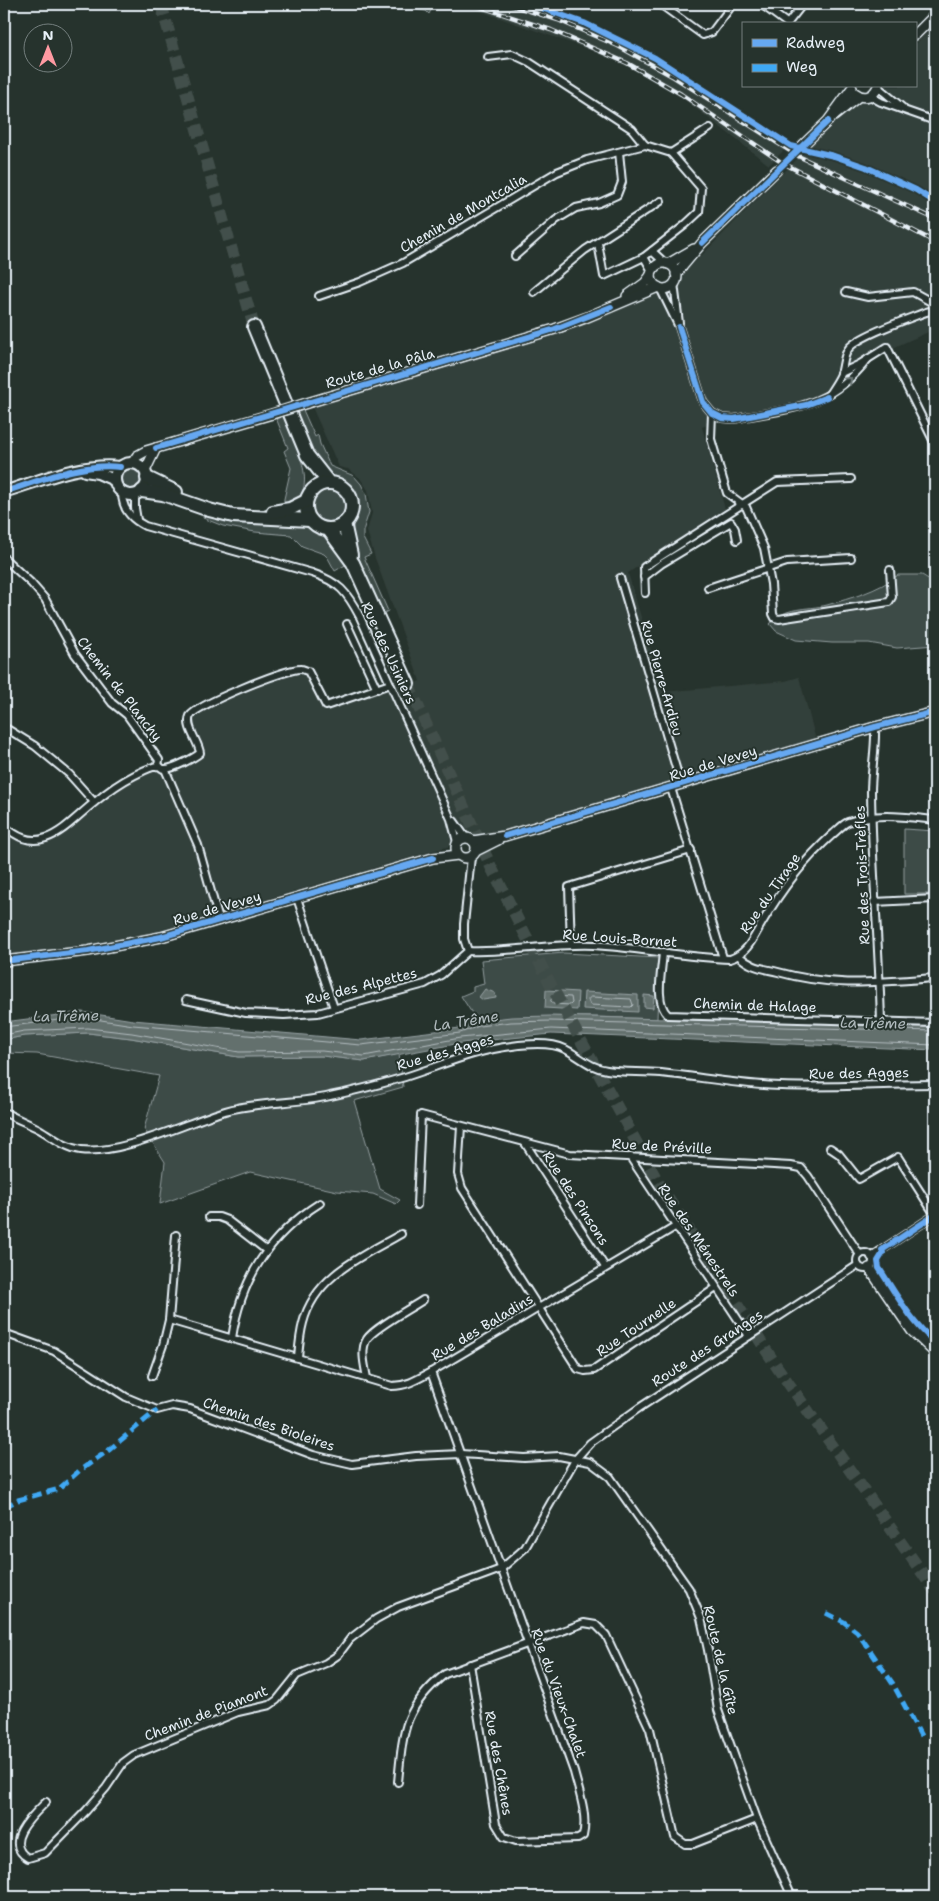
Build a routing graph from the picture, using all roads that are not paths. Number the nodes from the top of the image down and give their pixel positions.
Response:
1 (660, 4) edge
2 (733, 4) edge
3 (761, 4) edge
4 (802, 4) edge
5 (935, 15) edge
6 (785, 22) edge
7 (789, 22) edge
8 (916, 34) edge
9 (488, 57) dead end
10 (851, 88) edge
11 (853, 88) edge
12 (877, 88) edge
13 (880, 88) edge
14 (859, 96) junction
15 (870, 96) junction
16 (904, 109) junction
17 (828, 121) junction
18 (935, 121) edge
19 (710, 128) dead end
20 (645, 145) junction
21 (803, 145) tunnel mouth
22 (619, 152) junction
23 (671, 153) junction
24 (777, 170) tunnel mouth
25 (661, 201) dead end
26 (598, 243) junction
27 (702, 243) junction
28 (652, 251) junction
29 (515, 256) dead end
30 (644, 257) junction
31 (667, 264) junction
32 (652, 273) junction
33 (676, 274) junction
34 (674, 284) junction
35 (659, 288) junction
36 (534, 292) dead end
37 (846, 292) dead end
38 (319, 296) dead end
39 (935, 304) edge
40 (610, 307) junction
41 (935, 310) edge
42 (254, 327) tunnel mouth
43 (679, 327) junction
44 (868, 359) junction
45 (841, 373) junction
46 (827, 397) junction
47 (712, 413) junction
48 (935, 444) edge
49 (156, 448) junction
50 (307, 455) junction
51 (132, 463) junction
52 (120, 467) junction
53 (79, 471) junction
54 (146, 474) junction
55 (850, 478) dead end
56 (114, 480) junction
57 (329, 484) junction
58 (4, 492) edge
59 (122, 493) junction
60 (139, 493) junction
61 (309, 496) junction
62 (742, 504) junction
63 (721, 517) junction
64 (137, 520) junction
65 (310, 520) junction
66 (344, 523) junction
67 (726, 525) junction
68 (328, 530) junction
69 (737, 540) dead end
70 (666, 557) junction
71 (4, 558) edge
72 (851, 558) dead end
73 (352, 563) junction
74 (768, 568) junction
75 (890, 570) dead end
76 (620, 578) dead end
77 (708, 588) dead end
78 (645, 593) dead end
79 (347, 624) dead end
80 (390, 684) junction
81 (408, 684) tunnel mouth
82 (376, 689) junction
83 (933, 712) edge
84 (4, 727) edge
85 (875, 727) junction
86 (161, 768) junction
87 (681, 785) junction
88 (671, 788) junction
89 (94, 802) junction
90 (872, 816) junction
91 (451, 818) junction
92 (935, 820) edge
93 (4, 826) edge
94 (505, 836) junction
95 (470, 839) junction
96 (456, 844) junction
97 (690, 850) junction
98 (474, 854) junction
99 (458, 855) junction
100 (433, 858) junction
101 (297, 898) junction
102 (935, 899) edge
103 (874, 902) junction
104 (219, 920) junction
105 (571, 945) junction
106 (468, 950) junction
107 (663, 952) junction
108 (739, 956) junction
109 (723, 958) junction
110 (4, 961) edge
111 (935, 978) edge
112 (880, 982) junction
113 (186, 1000) dead end
114 (334, 1008) junction
115 (881, 1022) junction
116 (935, 1023) edge
117 (935, 1084) edge
118 (4, 1112) edge
119 (461, 1126) junction
120 (525, 1143) junction
121 (830, 1148) dead end
122 (630, 1158) junction
123 (320, 1203) dead end
124 (417, 1205) dead end
125 (935, 1215) edge
126 (209, 1217) dead end
127 (675, 1227) junction
128 (401, 1234) dead end
129 (176, 1235) dead end
130 (267, 1251) junction
131 (860, 1255) junction
132 (871, 1257) junction
133 (858, 1265) junction
134 (605, 1268) junction
135 (869, 1268) junction
136 (716, 1288) junction
137 (423, 1300) dead end
138 (538, 1308) junction
139 (169, 1320) junction
140 (4, 1333) edge
141 (749, 1336) junction
142 (232, 1338) junction
143 (935, 1353) edge
144 (298, 1358) junction
145 (431, 1372) junction
146 (152, 1376) dead end
147 (367, 1378) junction
148 (461, 1454) junction
149 (575, 1460) junction
150 (501, 1569) junction
151 (528, 1643) junction
152 (470, 1664) junction
153 (398, 1782) dead end
154 (46, 1802) dead end
155 (757, 1819) junction
156 (585, 1829) joint
157 (792, 1897) edge

1 - 2 street
3 - 6 street
4 - 7 street
5 - 8 street
9 - 20 street
10 - 17 street
11 - 14 street
12 - 15 street
13 - 16 street
14 - 15 street
14 - 17 street
15 - 16 street
16 - 18 street
17 - 21 street
19 - 23 street
20 - 22 street, Chemin de Montcalia
20 - 23 street
22 - 29 street
22 - 38 street, Chemin de Montcalia
23 - 28 street
24 - 27 street
25 - 26 street
26 - 30 street
26 - 36 street
27 - 31 street
27 - 33 street
28 - 30 street
28 - 31 street
30 - 32 street
31 - 32 street
31 - 33 street
32 - 35 street
32 - 40 street, Route de la Pâla
33 - 34 street
34 - 35 street
34 - 43 street
35 - 40 street, Route de la Pâla
35 - 43 street
37 - 39 street
40 - 49 street, Route de la Pâla, bridge
41 - 45 street
42 - 50 highway
43 - 47 street
44 - 45 street
46 -> 44 street
44 - 48 street
45 - 46 street
46 - 47 street
47 - 62 street
49 - 51 street, Route de la Pâla
49 - 54 street
50 - 57 highway
50 - 61 highway
51 - 52 main road
51 - 54 main road
52 - 53 main road
52 - 56 main road
53 - 56 main road
53 - 58 main road
54 - 60 main road
54 - 61 highway
55 - 62 street
56 - 59 main road
57 - 61 highway
57 - 66 highway
59 - 60 main road
59 - 64 street, Rue des Usiniers
60 - 64 street
60 - 65 highway
61 - 65 highway
62 - 63 street
62 - 74 street
63 - 67 street
63 - 70 street
64 - 80 street, Rue des Usiniers
65 - 68 highway
66 - 68 highway
66 - 73 highway
67 - 69 street
67 - 70 street
68 - 73 highway
70 - 78 street
71 - 86 street, Chemin de Planchy
72 - 74 street
73 - 81 highway
74 - 75 street
74 - 77 street
76 - 87 street, Rue Pierre-Ardieu
79 - 82 street
80 - 82 street
80 - 91 street, Rue des Usiniers
82 - 86 street
83 - 85 street, Rue de Vevey
84 - 89 street
85 - 87 street, Rue de Vevey
85 - 90 street, Rue des Trois-Trèfles
86 - 89 street
86 - 104 street, Chemin de Planchy
87 - 88 street, Rue de Vevey
88 - 94 street, Rue de Vevey
88 - 97 street
89 - 93 street
90 - 92 street, Rue du Tirage
90 - 103 street, Rue des Trois-Trèfles
90 - 108 street, Rue du Tirage
91 - 95 street, Rue des Usiniers
91 - 96 street, Rue des Usiniers
94 - 95 street, Rue de Vevey
94 - 98 street, Rue de Vevey
95 - 96 street, Rue de Vevey
95 - 98 street
96 - 99 street
96 - 100 street, Rue de Vevey
97 - 105 street
97 - 109 street
98 - 99 street, Rue de Vevey
98 - 106 street
99 - 100 street, Rue de Vevey
100 - 101 street, Rue de Vevey
101 - 104 street, Rue de Vevey
101 - 114 street
102 - 103 street
103 - 112 street, Rue des Trois-Trèfles
104 - 110 street, Rue de Vevey
105 - 106 street, Rue Louis-Bornet
105 - 107 street, Rue Louis-Bornet
106 - 114 street, Rue des Alpettes
107 - 109 street, Rue Louis-Bornet
107 - 115 street, Chemin de Halage
108 - 109 street, Rue Louis-Bornet
108 - 112 street
111 - 112 street
112 - 115 street, Rue des Trois-Trèfles
113 - 114 street, Rue des Alpettes
115 - 116 street, Chemin de Halage
117 - 118 street, Rue des Agges
119 - 120 street, Rue de Préville
119 - 124 street, Rue de Préville
119 - 138 street
120 - 122 street, Rue de Préville
120 - 134 street, Rue des Pinsons
121 - 125 street
122 - 127 street, Rue des Ménestrels
122 - 131 street, Rue de Préville
123 - 130 street
125 - 132 street
126 - 130 street
127 - 134 street, Rue des Baladins
127 - 136 street, Rue des Ménestrels
128 - 144 street
129 - 139 street
130 - 142 street
131 - 132 street
131 - 133 street
132 - 135 street
133 - 135 street
133 - 141 street, Route des Granges
134 - 138 street, Rue des Baladins
135 - 143 street
136 - 138 street, Rue Tournelle
136 - 141 street, Rue des Ménestrels
137 - 147 street
138 - 145 street, Rue des Baladins
139 - 142 street
139 - 146 street
140 - 148 street, Chemin des Bioleires
141 - 149 street, Route des Granges
142 - 144 street
144 - 147 street
145 - 147 street
145 - 148 street, Rue des Baladins
148 - 149 street, Chemin des Bioleires
148 - 150 street, Rue des Baladins
149 - 150 street, Route des Granges
149 - 155 street, Route de la Gîte
150 - 151 street, Rue du Vieux-Chalet
150 - 154 street, Chemin de Piamont
151 - 152 street
151 - 155 street
151 - 156 street, Rue du Vieux-Chalet
152 - 153 street
152 - 156 street, Rue des Chênes
155 - 157 street, Route de la Gîte

